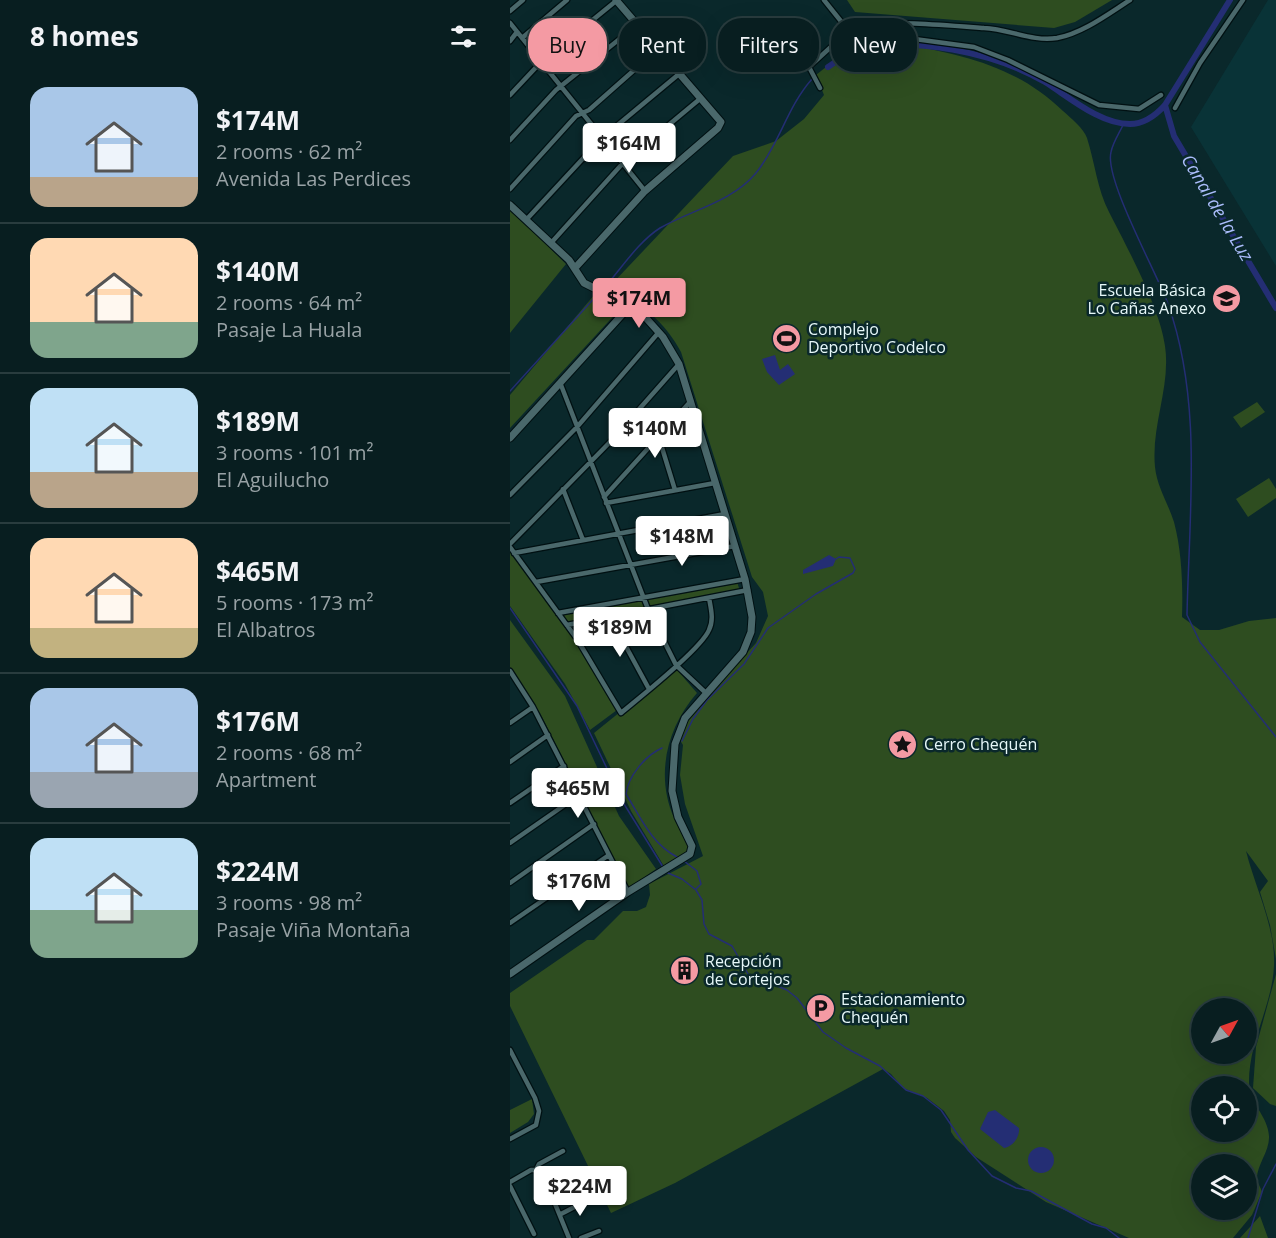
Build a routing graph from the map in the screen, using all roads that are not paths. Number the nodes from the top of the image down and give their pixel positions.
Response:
1 (523, 0) edge
2 (567, 0) edge
3 (616, 0) edge
4 (824, 0) edge
5 (1130, 0) edge
6 (1243, 0) edge
7 (510, 11) edge
8 (594, 18) edge
9 (631, 18) edge
10 (838, 18) edge
11 (510, 23) edge
12 (917, 26) edge
13 (517, 32) junction
14 (522, 38) junction
15 (917, 39) edge
16 (510, 40) edge
17 (619, 40) edge
18 (528, 46) edge
19 (831, 46) edge
20 (532, 72) edge
21 (549, 72) edge
22 (631, 72) edge
23 (679, 74) joint
24 (561, 87) junction
25 (819, 88) dead end
26 (510, 95) edge
27 (1161, 95) dead end
28 (701, 98) junction
29 (1175, 108) dead end
30 (582, 113) junction
31 (602, 138) junction
32 (510, 140) edge
33 (622, 164) junction
34 (510, 189) edge
35 (645, 191) junction
36 (510, 205) edge
37 (526, 220) junction
38 (551, 243) junction
39 (575, 268) junction
40 (630, 306) junction
41 (659, 332) junction
42 (678, 364) junction
43 (561, 385) junction
44 (690, 402) junction
45 (577, 427) junction
46 (510, 438) edge
47 (659, 438) junction
48 (590, 462) junction
49 (715, 483) junction
50 (563, 489) junction
51 (675, 490) junction
52 (510, 495) edge
53 (605, 500) junction
54 (725, 514) junction
55 (618, 534) junction
56 (584, 540) junction
57 (510, 546) edge
58 (735, 546) junction
59 (514, 553) junction
60 (630, 565) junction
61 (745, 579) junction
62 (536, 582) junction
63 (748, 590) junction
64 (642, 598) junction
65 (709, 598) junction
66 (648, 609) junction
67 (558, 613) junction
68 (610, 617) junction
69 (567, 625) junction
70 (676, 665) junction
71 (510, 671) edge
72 (516, 679) junction
73 (510, 683) edge
74 (649, 689) junction
75 (707, 694) junction
76 (533, 707) junction
77 (510, 723) edge
78 (548, 735) junction
79 (510, 762) edge
80 (564, 766) junction
81 (579, 795) junction
82 (510, 803) edge
83 (594, 824) junction
84 (510, 843) edge
85 (609, 855) junction
86 (510, 883) edge
87 (628, 892) junction
88 (510, 923) edge
89 (510, 974) edge
90 (510, 1050) edge
91 (510, 1139) edge
92 (563, 1151) dead end
93 (536, 1170) junction
94 (577, 1174) dead end
95 (510, 1184) edge
96 (549, 1189) junction
97 (590, 1199) dead end
98 (561, 1214) junction
99 (599, 1231) dead end
100 (534, 1234) dead end
101 (569, 1238) edge
102 (581, 1238) edge

1 - 7 street
2 - 14 street
3 - 8 street
3 - 9 street
4 - 10 street
5 - 12 street
6 - 29 street
11 - 13 street
13 - 14 street
13 - 16 street
14 - 18 street
15 - 27 street
17 - 24 street
19 - 25 street
20 - 26 street
21 - 24 street
22 - 30 street
23 - 28 street
23 - 31 street
24 - 30 street
24 - 32 street
28 - 33 street
28 - 35 street
30 - 31 street
30 - 34 street
31 - 33 street
31 - 37 street
33 - 35 street
33 - 38 street
35 - 39 street
36 - 37 street
37 - 38 street
38 - 39 street
39 - 40 street
40 - 41 street
40 - 43 street
41 - 42 street
41 - 45 street
42 - 44 street
42 - 48 street
43 - 45 street
43 - 46 street
44 - 47 street
44 - 49 street
45 - 48 street
45 - 52 street
47 - 51 street
47 - 53 street
48 - 50 street
48 - 53 street
49 - 51 street
49 - 54 street
50 - 56 street
50 - 57 street
51 - 53 street
53 - 55 street
54 - 55 street
54 - 58 street
55 - 56 street
55 - 60 street
56 - 59 street
57 - 59 street
58 - 60 street
58 - 61 street
59 - 62 street
60 - 62 street
60 - 64 street
61 - 63 street
61 - 64 street
62 - 67 street
63 - 65 street
63 - 75 street
64 - 66 street
64 - 67 street
65 - 66 street
65 - 70 street
66 - 68 street
66 - 70 street
67 - 69 street
68 - 69 street
68 - 74 street
69 - 74 street
70 - 74 street
70 - 75 street
71 - 72 street
72 - 73 street
72 - 76 street
75 - 87 street
76 - 77 street
76 - 78 street
78 - 79 street
78 - 80 street
80 - 81 street
80 - 82 street
81 - 83 street
81 - 84 street
83 - 85 street
83 - 86 street
85 - 87 street
85 - 88 street
87 - 89 street
90 - 91 street
92 - 93 street
93 - 95 street
93 - 96 street
94 - 96 street
95 - 100 street
96 - 98 street
97 - 98 street
98 - 101 street
99 - 102 street

